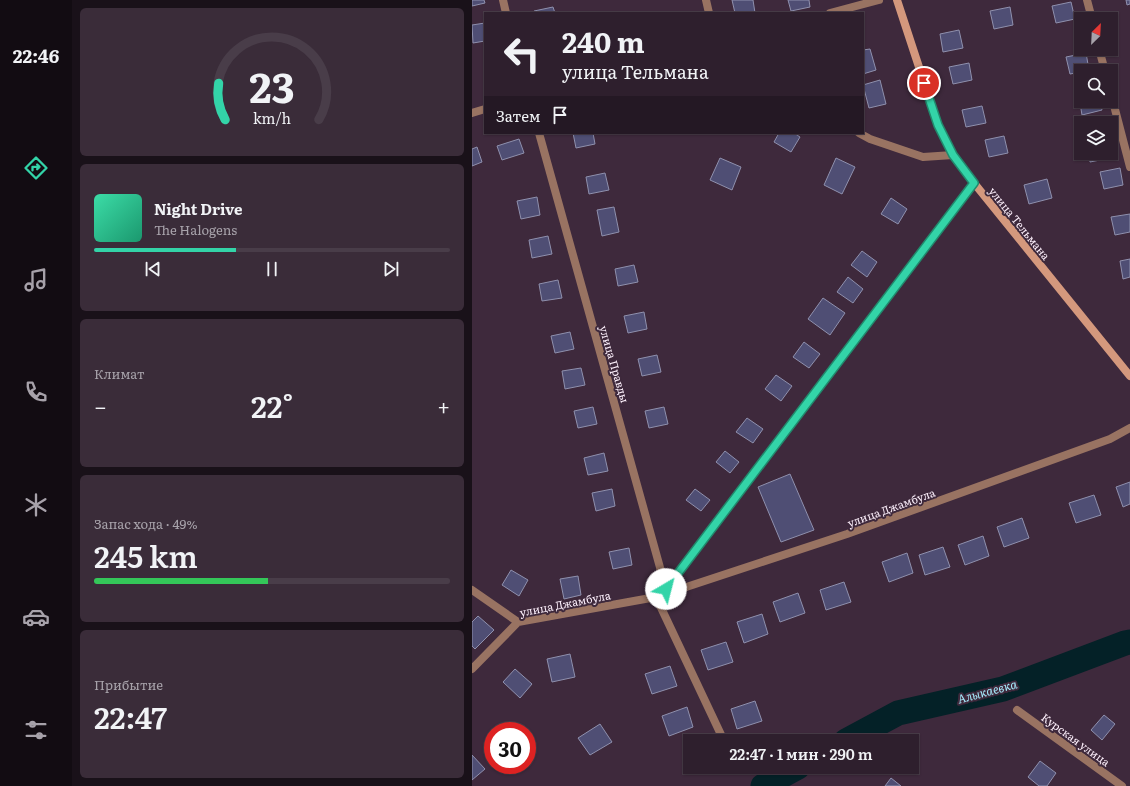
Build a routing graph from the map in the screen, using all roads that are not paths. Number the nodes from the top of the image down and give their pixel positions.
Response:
1 (503, 0) edge
2 (706, 0) edge
3 (880, 0) edge
4 (897, 0) edge
5 (1087, 0) edge
6 (506, 12) edge
7 (709, 12) edge
8 (834, 12) edge
9 (1090, 12) edge
10 (1115, 108) edge
11 (484, 109) edge
12 (472, 113) edge
13 (539, 134) edge
14 (861, 134) edge
15 (953, 155) junction
16 (1130, 167) edge
17 (974, 183) junction
18 (1130, 376) edge
19 (1130, 428) edge
20 (666, 589) junction
21 (472, 590) edge
22 (656, 597) junction
23 (518, 622) junction
24 (472, 669) edge
25 (1017, 710) dead end
26 (721, 734) edge
27 (1122, 786) edge

1 - 6 street
2 - 7 street
3 - 8 street
4 - 15 main road, улица Тельмана
5 - 9 street
10 - 16 street
11 - 12 street
13 - 20 street, улица Правды
14 - 15 street
15 - 17 main road, улица Тельмана
17 - 18 main road, улица Тельмана
17 - 20 street
19 - 22 street, улица Джамбула
20 - 22 street
21 - 23 street
22 - 23 street, улица Джамбула
22 - 26 street
23 - 24 street, улица Джамбула
25 - 27 street, Курская улица

